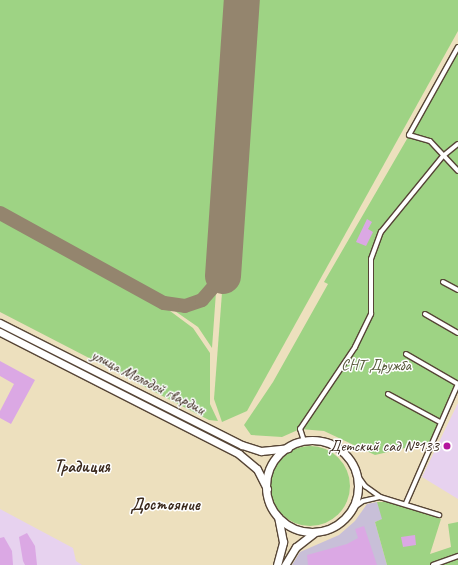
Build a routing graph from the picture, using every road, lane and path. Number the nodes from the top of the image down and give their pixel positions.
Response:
1 (458, 47) edge
2 (458, 144) edge
3 (443, 156) junction
4 (458, 171) edge
5 (443, 282) dead end
6 (458, 290) edge
7 (425, 314) dead end
8 (0, 323) edge
9 (0, 332) edge
10 (458, 333) edge
11 (406, 354) dead end
12 (458, 384) edge
13 (388, 394) dead end
14 (440, 422) junction
15 (304, 441) junction
16 (288, 448) junction
17 (357, 475) junction
18 (266, 489) junction
19 (380, 497) junction
20 (406, 503) junction
21 (353, 508) junction
22 (439, 515) dead end
23 (277, 516) junction
24 (316, 532) junction
25 (458, 556) edge
26 (278, 565) edge
27 (285, 565) edge
28 (433, 565) edge

1 - 3 street
2 - 3 street
3 - 4 street
3 - 15 street
5 - 6 street
7 - 10 street
8 - 16 main road, улица Молодой гвардии
9 - 18 main road, улица Молодой гвардии
11 - 12 street
12 - 14 street
13 - 14 street
14 - 20 street
15 - 16 main road
15 - 17 main road
16 - 18 main road
17 - 19 street
17 - 21 main road
18 - 23 main road
19 - 20 street
19 - 21 street
20 - 22 street
21 - 24 main road
23 - 24 main road
23 - 26 main road
24 - 27 main road
25 - 28 street

